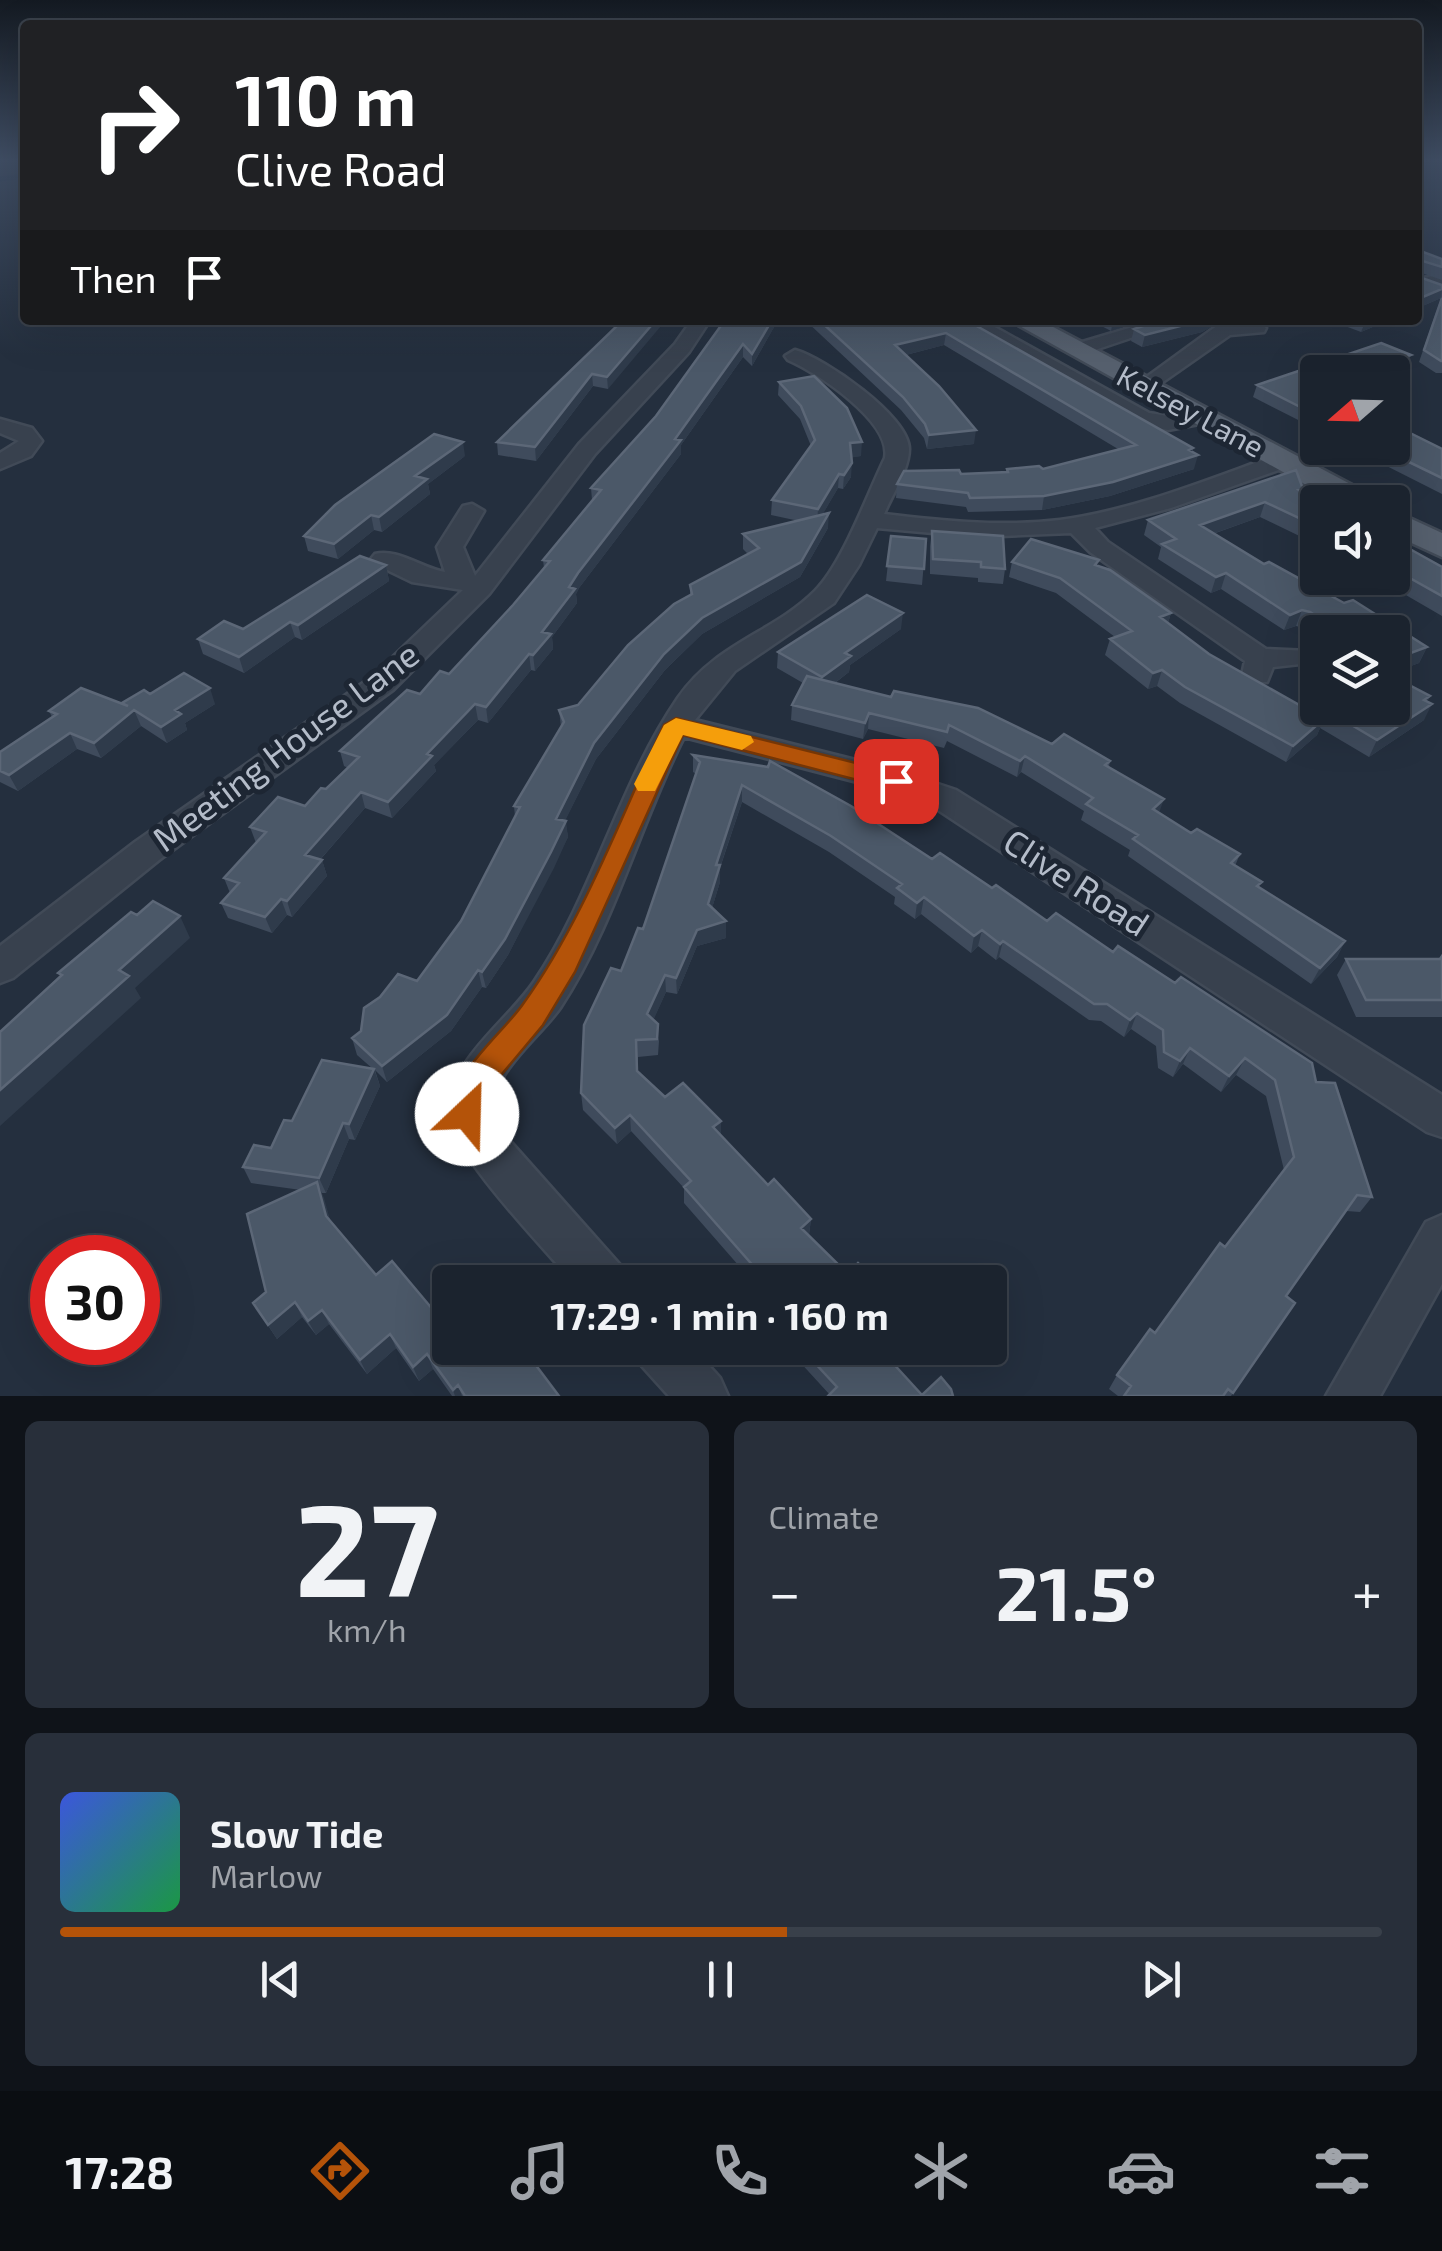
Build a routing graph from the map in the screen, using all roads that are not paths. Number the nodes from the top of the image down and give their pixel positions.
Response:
1 (698, 325) edge
2 (977, 325) edge
3 (1030, 325) edge
4 (1157, 325) edge
5 (1257, 328) dead end
6 (1076, 350) junction
7 (795, 356) dead end
8 (1144, 387) junction
9 (1201, 418) junction
10 (0, 426) edge
11 (1282, 460) junction
12 (0, 462) edge
13 (1328, 485) edge
14 (472, 511) dead end
15 (867, 519) junction
16 (1076, 525) junction
17 (1410, 529) edge
18 (1442, 546) edge
19 (384, 559) dead end
20 (472, 583) junction
21 (1299, 658) dead end
22 (676, 725) junction
23 (0, 966) edge
24 (1442, 1118) edge
25 (1442, 1238) edge
26 (588, 1265) edge
27 (675, 1365) edge
28 (702, 1396) edge
29 (1352, 1396) edge

1 - 20 street, Meeting House Lane
2 - 9 street
3 - 6 main road, Kelsey Lane
4 - 6 street
5 - 8 street
6 - 8 main road, Kelsey Lane
7 - 15 street
8 - 9 main road, Kelsey Lane
9 - 11 main road, Kelsey Lane
10 - 12 street
11 - 13 main road, Kelsey Lane
11 - 16 street
14 - 20 street
15 - 16 street
15 - 22 street
16 - 21 street
17 - 18 main road
19 - 20 street
20 - 23 street, Meeting House Lane
22 - 24 street, Clive Road
22 - 26 street
25 - 29 street
27 - 28 street

